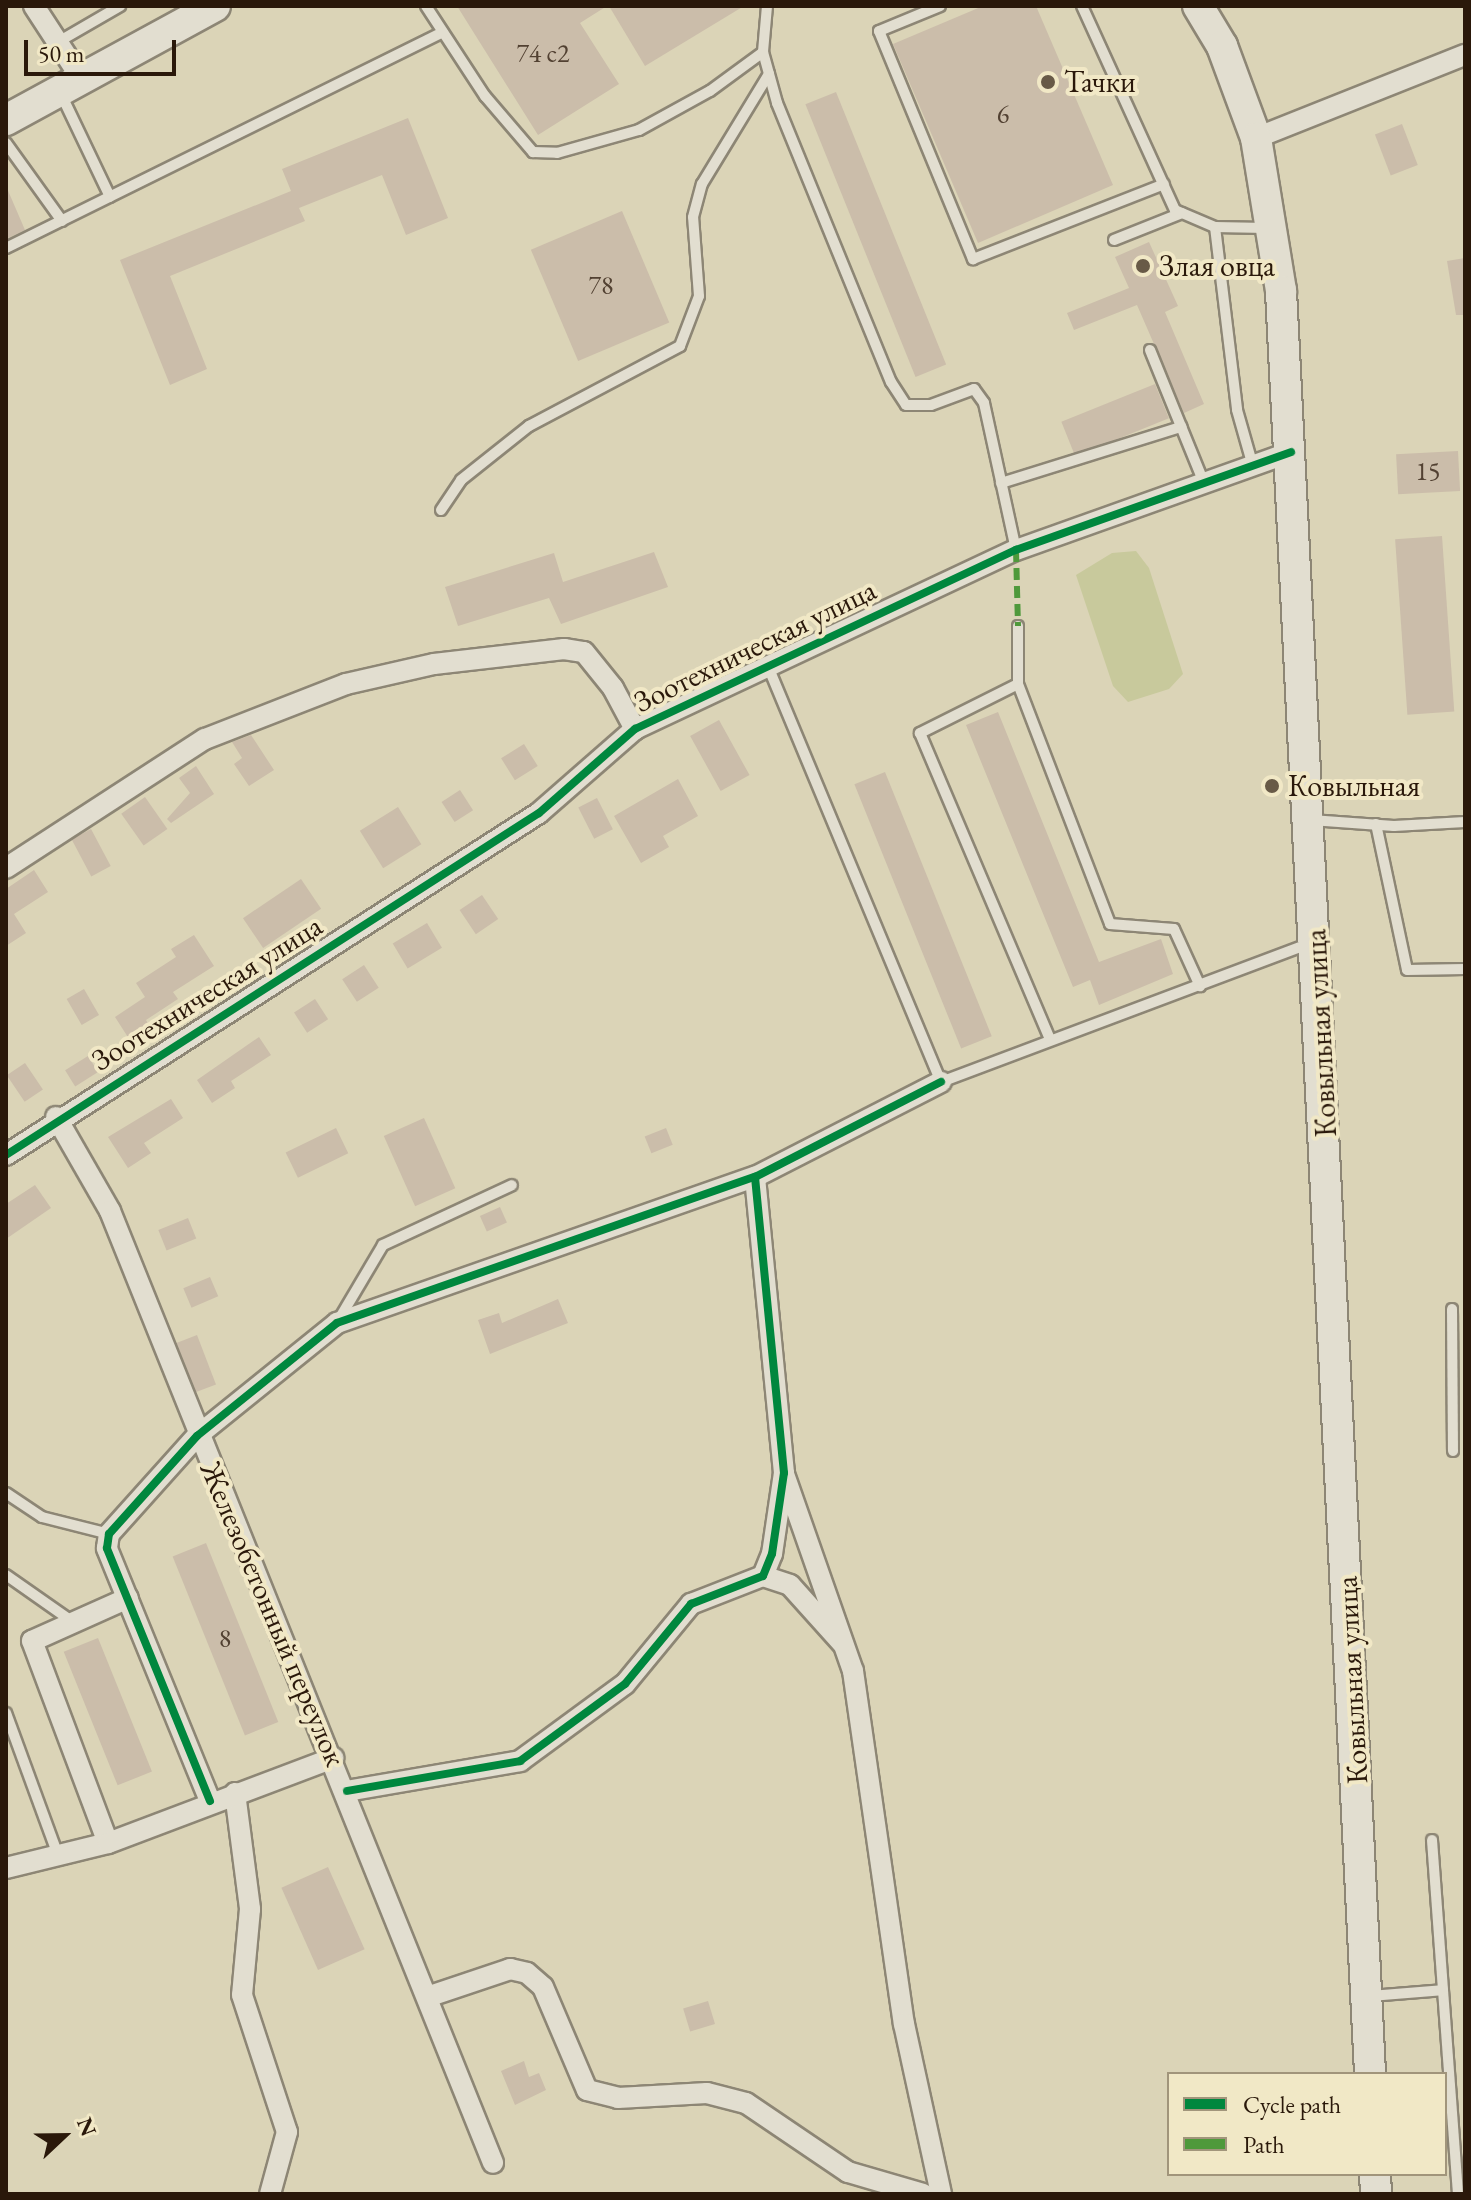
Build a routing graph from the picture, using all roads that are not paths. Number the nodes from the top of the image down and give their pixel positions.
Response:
1 (34, 6) edge
2 (120, 6) edge
3 (215, 6) edge
4 (426, 6) edge
5 (767, 6) edge
6 (940, 6) edge
7 (1082, 6) edge
8 (1198, 6) edge
9 (443, 32) junction
10 (58, 42) junction
11 (763, 52) junction
12 (1465, 55) edge
13 (769, 74) junction
14 (70, 84) junction
15 (6, 120) edge
16 (1256, 138) junction
17 (6, 143) edge
18 (1164, 184) junction
19 (110, 197) junction
20 (1182, 213) junction
21 (62, 221) junction
22 (1215, 227) junction
23 (1271, 228) junction
24 (1114, 240) dead end
25 (6, 248) edge
26 (1150, 350) dead end
27 (1181, 427) junction
28 (1291, 452) junction
29 (1253, 466) junction
30 (1001, 483) junction
31 (1204, 483) junction
32 (441, 510) dead end
33 (1016, 550) junction
34 (1018, 626) dead end
35 (767, 662) junction
36 (1018, 684) junction
37 (635, 729) junction
38 (1311, 820) junction
39 (1465, 822) edge
40 (1376, 824) junction
41 (6, 868) edge
42 (1317, 940) junction
43 (1465, 969) edge
44 (1200, 986) junction
45 (1049, 1037) junction
46 (941, 1082) junction
47 (56, 1117) junction
48 (6, 1155) edge
49 (755, 1177) junction
50 (512, 1185) dead end
51 (1452, 1309) dead end
52 (337, 1323) junction
53 (197, 1436) junction
54 (1453, 1451) dead end
55 (784, 1473) junction
56 (6, 1493) edge
57 (109, 1534) junction
58 (6, 1575) edge
59 (763, 1576) junction
60 (128, 1598) junction
61 (74, 1622) junction
62 (847, 1650) junction
63 (6, 1713) edge
64 (333, 1758) junction
65 (347, 1791) junction
66 (235, 1793) junction
67 (210, 1801) junction
68 (1432, 1840) dead end
69 (108, 1843) junction
70 (58, 1855) junction
71 (6, 1868) edge
72 (1443, 1990) junction
73 (1367, 1996) junction
74 (427, 1997) junction
75 (1370, 2072) edge
76 (493, 2163) dead end
77 (270, 2194) edge
78 (923, 2194) edge
79 (941, 2194) edge
80 (1458, 2194) edge

1 - 10 street
2 - 10 lane
3 - 14 main road
4 - 9 lane
5 - 11 lane
6 - 18 lane
7 - 18 lane
8 - 16 main road, Ковыльная улица
9 - 11 lane
9 - 19 lane
10 - 14 street
11 - 13 lane
12 - 16 street
13 - 30 lane
13 - 32 lane
14 - 15 main road
14 - 19 lane
16 - 23 main road, Ковыльная улица
17 - 21 lane
18 - 20 lane
19 - 21 lane
20 - 22 lane
20 - 24 lane
21 - 25 lane
22 - 23 lane
22 - 29 lane
23 - 28 main road, Ковыльная улица
26 - 27 lane
27 - 30 lane
27 - 31 lane
28 - 29 street, Зоотехническая улица
28 - 38 main road, Ковыльная улица
29 - 31 street, Зоотехническая улица
30 - 33 lane
31 - 33 street, Зоотехническая улица
33 - 35 street, Зоотехническая улица
34 - 36 lane
35 - 37 street, Зоотехническая улица
35 - 46 lane
36 - 44 lane
36 - 45 lane
37 - 41 street
37 - 47 street, Зоотехническая улица
38 - 40 lane
38 - 42 main road, Ковыльная улица
39 - 40 lane
40 - 43 lane
42 - 44 lane
42 - 73 main road, Ковыльная улица
44 - 45 lane
45 - 46 lane
46 - 49 street
47 - 48 street, Зоотехническая улица
47 - 53 street, Железобетонный переулок
49 - 52 street
49 - 55 street
50 - 52 lane
51 - 54 lane
52 - 53 street
53 - 57 street
53 - 64 street, Железобетонный переулок
55 - 59 street
55 - 62 street
56 - 57 lane
57 - 60 street
58 - 61 lane
59 - 62 street
59 - 65 street
60 - 61 street
60 - 67 street
61 - 69 street
62 - 79 street
63 - 70 lane
64 - 65 street, Железобетонный переулок
64 - 66 street
65 - 74 street, Железобетонный переулок
66 - 67 street
66 - 77 street
67 - 69 street
68 - 72 lane
69 - 70 street
70 - 71 street
72 - 73 lane
72 - 80 lane
73 - 75 main road, Ковыльная улица
74 - 76 street, Железобетонный переулок
74 - 78 street

